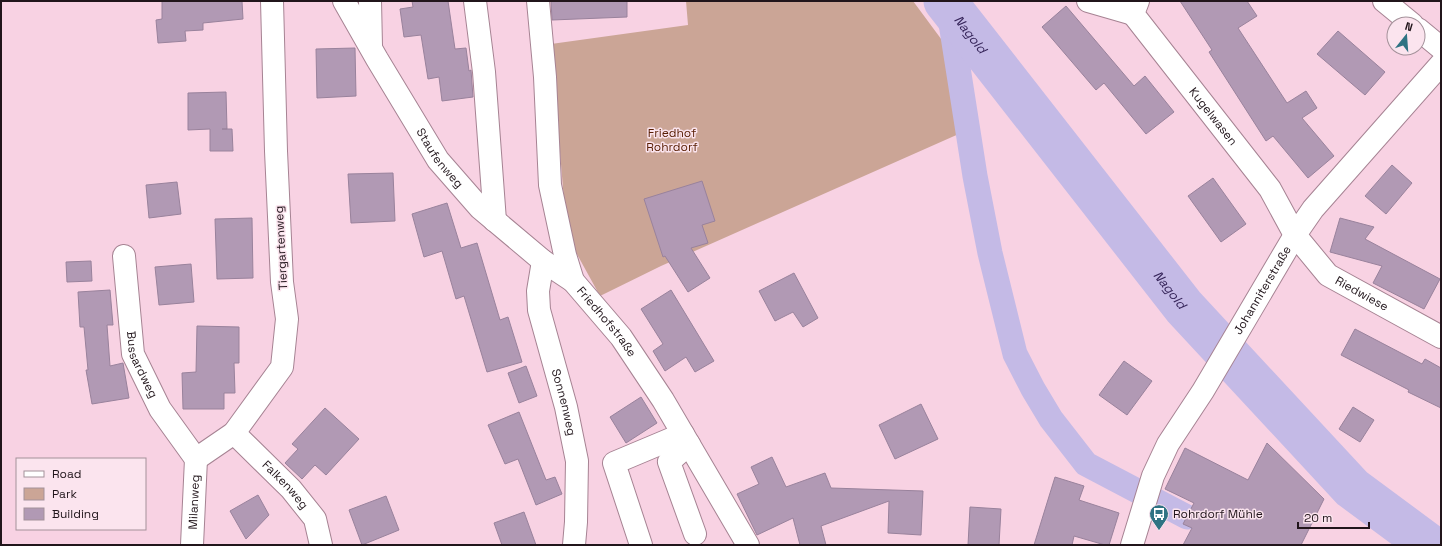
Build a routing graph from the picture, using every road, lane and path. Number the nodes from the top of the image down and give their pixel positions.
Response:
1 (272, 1) edge
2 (344, 1) edge
3 (370, 1) edge
4 (475, 1) edge
5 (538, 1) edge
6 (1088, 1) edge
7 (1384, 1) edge
8 (1135, 8) edge
9 (1402, 16) edge
10 (1426, 36) edge
11 (1441, 48) edge
12 (372, 50) junction
13 (1441, 64) edge
14 (495, 221) junction
15 (1295, 235) junction
16 (124, 256) dead end
17 (543, 261) junction
18 (573, 281) junction
19 (1441, 337) edge
20 (234, 433) junction
21 (686, 439) junction
22 (196, 459) junction
23 (695, 534) dead end
24 (192, 545) edge
25 (322, 545) edge
26 (574, 545) edge
27 (641, 545) edge
28 (748, 545) edge
29 (1132, 545) edge

1 - 20 street, Tiergartenweg
2 - 12 street, Staufenweg
3 - 12 street
4 - 14 street
5 - 18 street, Friedhofstraße
6 - 8 street
7 - 9 street
8 - 15 street, Kugelwasen
10 - 11 street
12 - 14 street, Staufenweg
13 - 15 street, Johanniterstraße
14 - 17 street, Staufenweg
15 - 19 street, Riedwiese
15 - 29 street, Johanniterstraße
16 - 22 street, Bussardweg
17 - 18 street, Staufenweg
17 - 26 street, Sonnenweg
18 - 21 street, Friedhofstraße
20 - 22 street, Tiergartenweg
20 - 25 street, Falkenweg
21 - 23 street
21 - 27 street
21 - 28 street, Friedhofstraße
22 - 24 street, Milanweg

